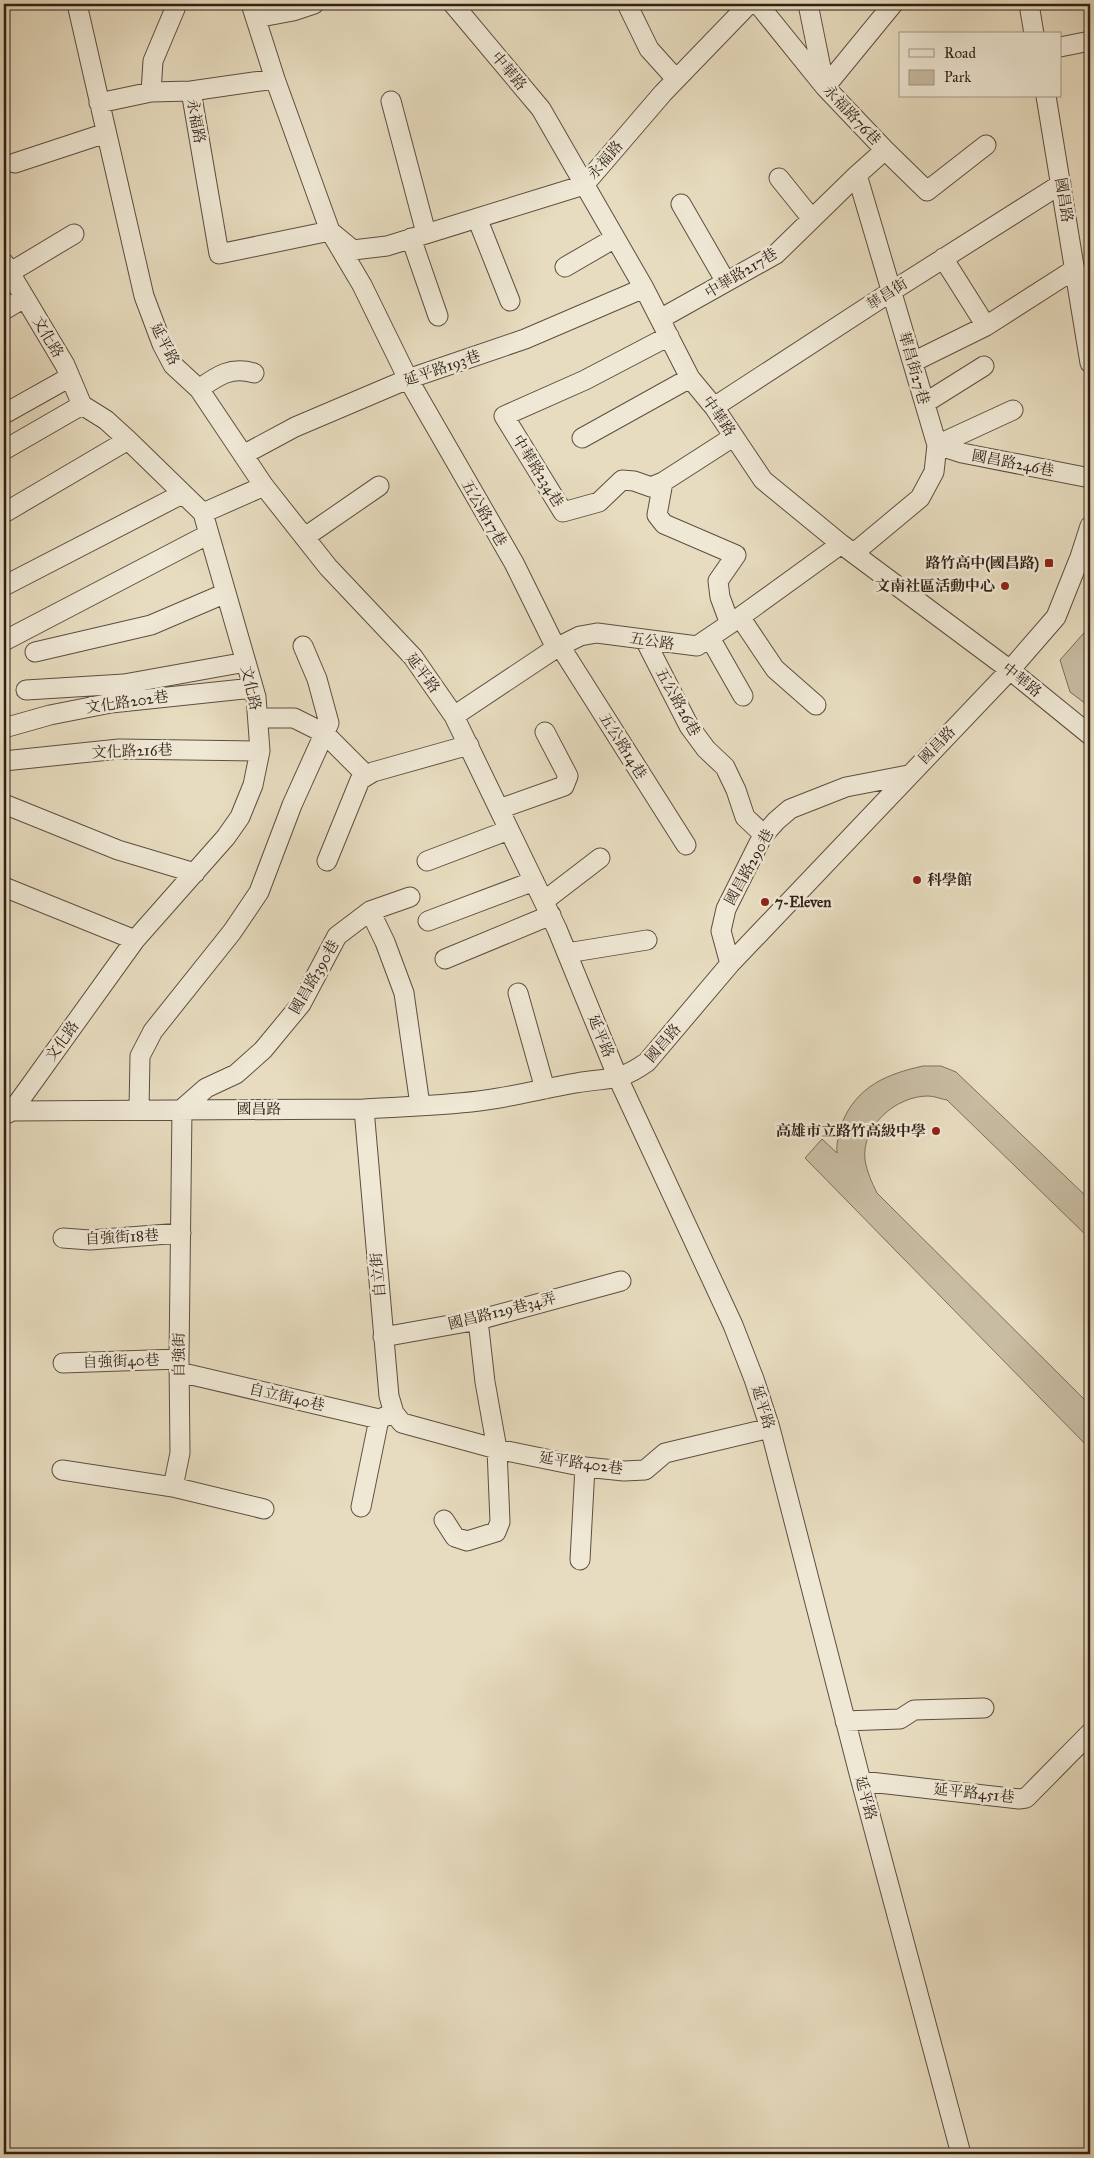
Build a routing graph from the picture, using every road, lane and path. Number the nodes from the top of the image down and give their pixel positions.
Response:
1 (77, 4) edge
2 (177, 4) edge
3 (314, 4) edge
4 (453, 4) edge
5 (627, 4) edge
6 (749, 4) edge
7 (758, 4) edge
8 (808, 4) edge
9 (893, 4) edge
10 (1029, 4) edge
11 (254, 11) edge
12 (1034, 32) edge
13 (1090, 41) edge
14 (1062, 47) edge
15 (275, 79) junction
16 (676, 80) junction
17 (825, 87) junction
18 (191, 91) junction
19 (151, 92) junction
20 (1046, 98) edge
21 (390, 101) dead end
22 (99, 103) junction
23 (106, 133) junction
24 (986, 145) dead end
25 (885, 150) junction
26 (15, 163) dead end
27 (857, 175) junction
28 (779, 178) dead end
29 (584, 184) junction
30 (1061, 184) junction
31 (680, 204) dead end
32 (477, 218) junction
33 (812, 219) junction
34 (330, 231) junction
35 (74, 234) dead end
36 (418, 236) junction
37 (615, 238) junction
38 (943, 258) junction
39 (565, 267) dead end
40 (6, 268) edge
41 (1075, 269) junction
42 (726, 282) junction
43 (644, 288) junction
44 (892, 291) junction
45 (24, 298) junction
46 (510, 301) dead end
47 (4, 310) edge
48 (438, 316) dead end
49 (986, 326) junction
50 (665, 328) junction
51 (1090, 357) edge
52 (913, 362) junction
53 (984, 366) dead end
54 (254, 373) dead end
55 (70, 377) junction
56 (690, 378) junction
57 (408, 379) junction
58 (198, 389) junction
59 (925, 403) junction
60 (82, 405) junction
61 (714, 407) junction
62 (1013, 410) dead end
63 (4, 414) edge
64 (504, 416) joint
65 (733, 437) junction
66 (582, 438) dead end
67 (128, 440) junction
68 (937, 445) junction
69 (4, 450) edge
70 (243, 456) junction
71 (1090, 478) edge
72 (663, 482) junction
73 (264, 486) junction
74 (379, 486) dead end
75 (182, 494) junction
76 (4, 513) edge
77 (203, 513) junction
78 (1090, 526) edge
79 (209, 534) junction
80 (305, 537) junction
81 (848, 548) junction
82 (4, 586) edge
83 (226, 593) junction
84 (735, 621) junction
85 (710, 638) junction
86 (645, 640) junction
87 (4, 641) edge
88 (302, 646) dead end
89 (558, 647) junction
90 (35, 652) dead end
91 (246, 662) junction
92 (1010, 670) junction
93 (253, 688) junction
94 (26, 690) dead end
95 (743, 696) dead end
96 (816, 705) dead end
97 (454, 716) junction
98 (258, 718) junction
99 (4, 728) edge
100 (545, 732) dead end
101 (324, 733) junction
102 (1090, 734) edge
103 (468, 745) junction
104 (260, 751) junction
105 (4, 761) edge
106 (366, 775) junction
107 (908, 775) junction
108 (4, 804) edge
109 (500, 809) junction
110 (509, 830) junction
111 (764, 835) junction
112 (686, 845) dead end
113 (600, 858) dead end
114 (327, 861) dead end
115 (427, 861) dead end
116 (195, 872) junction
117 (534, 881) junction
118 (4, 887) edge
119 (410, 897) dead end
120 (547, 908) junction
121 (370, 911) junction
122 (428, 920) dead end
123 (135, 940) junction
124 (647, 940) dead end
125 (567, 953) junction
126 (445, 959) dead end
127 (730, 964) junction
128 (518, 993) dead end
129 (618, 1078) junction
130 (545, 1089) junction
131 (420, 1105) junction
132 (364, 1108) junction
133 (182, 1109) junction
134 (139, 1110) junction
135 (8, 1113) edge
136 (181, 1233) junction
137 (63, 1238) dead end
138 (621, 1281) dead end
139 (478, 1320) junction
140 (382, 1337) junction
141 (63, 1363) dead end
142 (179, 1366) junction
143 (386, 1416) junction
144 (770, 1428) junction
145 (497, 1449) junction
146 (585, 1467) junction
147 (62, 1470) dead end
148 (173, 1486) junction
149 (361, 1506) dead end
150 (264, 1509) dead end
151 (444, 1520) dead end
152 (580, 1560) dead end
153 (984, 1708) dead end
154 (845, 1721) junction
155 (1090, 1732) edge
156 (861, 1781) junction
157 (961, 2154) edge

1 - 22 street, 延平路
2 - 19 street
3 - 11 street
4 - 29 street, 中華路
5 - 16 street
6 - 16 street, 永福路
7 - 17 street, 永福路76巷
8 - 17 street
9 - 17 street
10 - 12 street
11 - 15 street
13 - 14 street
15 - 18 street, 永福路
15 - 34 street
16 - 29 street, 永福路
17 - 25 street, 永福路76巷
18 - 19 street
18 - 34 street, 永福路
19 - 22 street
20 - 30 street, 國昌路
21 - 36 street
22 - 23 street, 延平路
23 - 26 street
23 - 58 street, 延平路
24 - 25 street
25 - 27 street, 永福路76巷
27 - 33 street, 中華路217巷
27 - 44 street
28 - 33 street
29 - 32 street, 永福路
29 - 37 street, 中華路
30 - 38 street, 華昌街
30 - 41 street, 國昌路
31 - 42 street
32 - 36 street, 永福路
32 - 46 street
33 - 42 street, 中華路217巷
34 - 36 street, 永福路
34 - 57 street, 五公路17巷
35 - 40 street
36 - 48 street
37 - 39 street
37 - 43 street, 中華路
38 - 44 street, 華昌街
38 - 49 street
40 - 45 street, 文化路
41 - 49 street
41 - 51 street, 國昌路
42 - 50 street, 中華路217巷
43 - 50 street, 中華路
43 - 57 street, 延平路193巷
44 - 52 street, 華昌街27巷
44 - 61 street, 華昌街
45 - 47 street
45 - 55 street, 文化路
49 - 52 street
50 - 56 street, 中華路
50 - 64 street, 中華路217巷
52 - 59 street, 華昌街27巷
53 - 59 street
54 - 58 street
55 - 60 street, 文化路
55 - 63 street
56 - 61 street, 中華路
56 - 66 street
57 - 70 street, 延平路193巷
57 - 89 street, 五公路17巷
58 - 70 street, 延平路
59 - 68 street, 華昌街27巷
60 - 67 street
60 - 69 street
61 - 65 street, 中華路
62 - 68 street
64 - 72 street, 中華路234巷
65 - 72 street
65 - 81 street, 中華路
67 - 75 street
67 - 76 street
68 - 71 street, 國昌路246巷
68 - 81 street, 五公路
70 - 73 street, 延平路
72 - 84 street
73 - 77 street
73 - 80 street, 延平路
74 - 80 street
75 - 77 street
75 - 82 street
77 - 79 street, 文化路
78 - 92 street, 國昌路
79 - 83 street, 文化路
79 - 87 street
80 - 97 street, 延平路
81 - 84 street, 五公路
81 - 92 street, 中華路
83 - 90 street
83 - 91 street, 文化路
84 - 85 street, 五公路
84 - 96 street
85 - 86 street, 五公路
85 - 95 street
86 - 89 street, 五公路
86 - 111 street, 五公路26巷
88 - 101 street
89 - 97 street, 五公路
89 - 112 street, 五公路14巷
91 - 93 street, 文化路
91 - 94 street
92 - 102 street, 中華路
92 - 107 street, 國昌路
93 - 98 street, 文化路
93 - 99 street, 文化路202巷
97 - 103 street, 延平路
98 - 101 street
98 - 104 street, 文化路
100 - 109 street
101 - 106 street
101 - 134 street
103 - 106 street
103 - 109 street, 延平路
104 - 105 street, 文化路216巷
104 - 116 street, 文化路
106 - 114 street
107 - 111 street, 國昌路290巷
107 - 127 street, 國昌路
108 - 116 street
109 - 110 street, 延平路
110 - 115 street
110 - 117 street, 延平路
111 - 127 street, 國昌路290巷
113 - 120 street
116 - 123 street, 文化路
117 - 120 street, 延平路
117 - 122 street
118 - 123 street
119 - 121 street, 國昌路390巷
120 - 125 street, 延平路
120 - 126 street
121 - 131 street
121 - 133 street, 國昌路390巷
123 - 135 street, 文化路
124 - 125 street
125 - 129 street, 延平路
127 - 129 street, 國昌路
128 - 130 street
129 - 130 street, 國昌路
129 - 144 street, 延平路
130 - 131 street, 國昌路
131 - 132 street, 國昌路
132 - 133 street, 國昌路
132 - 140 street, 自立街
133 - 134 street, 國昌路
133 - 136 street, 自強街
134 - 135 street, 國昌路
136 - 137 street, 自強街18巷
136 - 142 street, 自強街
138 - 139 street, 國昌路129巷34弄
139 - 140 street, 國昌路129巷34弄
139 - 145 street
140 - 143 street, 自立街
141 - 142 street, 自強街40巷
142 - 143 street, 自立街40巷
142 - 148 street, 自強街
143 - 145 street, 延平路402巷
143 - 149 street
144 - 146 street, 延平路402巷
144 - 154 street, 延平路
145 - 146 street, 延平路402巷
145 - 151 street
146 - 152 street
147 - 148 street
148 - 150 street
153 - 154 street
154 - 156 street, 延平路
155 - 156 street, 延平路451巷
156 - 157 street, 延平路

